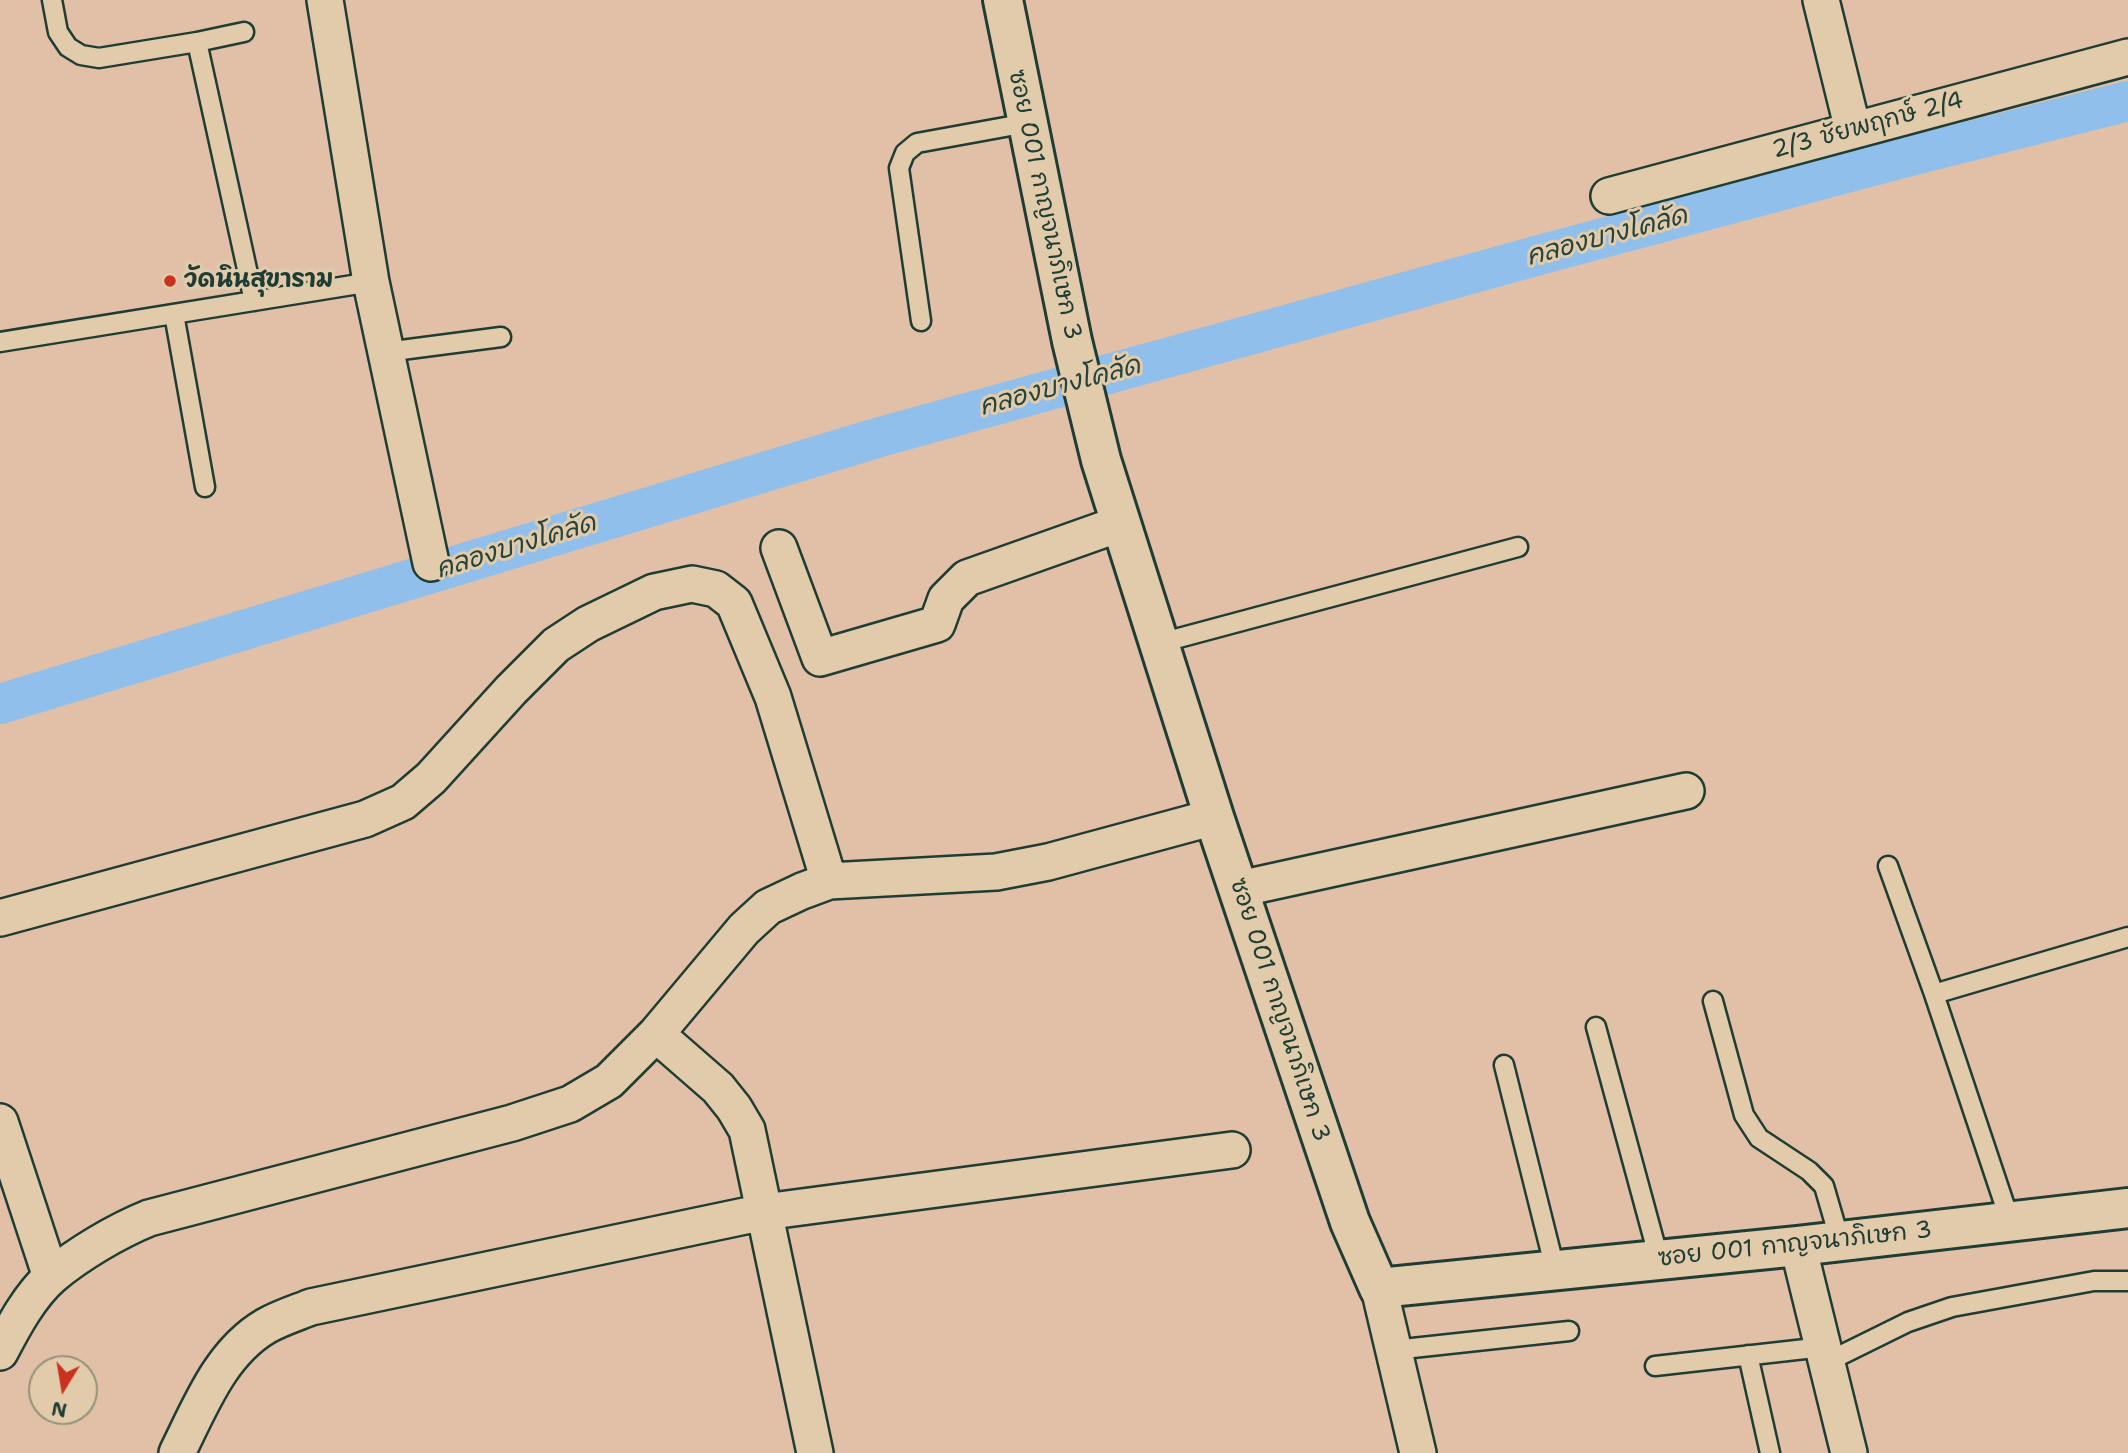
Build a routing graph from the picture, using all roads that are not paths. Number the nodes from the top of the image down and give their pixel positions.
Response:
1 (52, 0) edge
2 (325, 0) edge
3 (1003, 0) edge
4 (1821, 0) edge
5 (244, 32) dead end
6 (197, 42) junction
7 (2128, 57) edge
8 (1027, 123) junction
9 (1853, 130) junction
10 (1609, 196) dead end
11 (371, 282) junction
12 (254, 301) junction
13 (174, 314) junction
14 (921, 321) dead end
15 (501, 337) dead end
16 (0, 342) edge
17 (386, 352) junction
18 (205, 487) dead end
19 (1122, 523) junction
20 (1518, 547) dead end
21 (779, 548) dead end
22 (431, 564) dead end
23 (1160, 643) junction
24 (1686, 791) dead end
25 (1214, 817) junction
26 (1888, 866) dead end
27 (829, 881) junction
28 (1239, 889) junction
29 (0, 918) edge
30 (2128, 937) edge
31 (1934, 994) junction
32 (1713, 1001) dead end
33 (1596, 1027) dead end
34 (656, 1034) junction
35 (1504, 1065) dead end
36 (0, 1122) edge
37 (1232, 1150) dead end
38 (2128, 1208) edge
39 (764, 1212) junction
40 (2010, 1221) junction
41 (1840, 1241) junction
42 (1798, 1246) junction
43 (1658, 1259) junction
44 (1555, 1269) junction
45 (51, 1277) junction
46 (2128, 1281) edge
47 (1379, 1288) junction
48 (1569, 1331) dead end
49 (1394, 1350) junction
50 (0, 1352) edge
51 (1825, 1354) junction
52 (1748, 1355) junction
53 (1655, 1366) dead end
54 (177, 1453) edge
55 (815, 1453) edge
56 (1418, 1453) edge
57 (1770, 1453) edge
58 (1849, 1453) edge

1 - 6 lane
2 - 11 street
3 - 8 street, ซอย 001 กาญจนาภิเษก 3
4 - 9 street
5 - 6 lane
6 - 12 lane
7 - 9 street, 2/3 ชัยพฤกษ์ 2/4
8 - 14 lane
8 - 19 street, ซอย 001 กาญจนาภิเษก 3
9 - 10 street, 2/3 ชัยพฤกษ์ 2/4
11 - 12 lane
11 - 17 street
12 - 13 lane
13 - 16 lane
13 - 18 lane
15 - 17 lane
17 - 22 street
19 - 21 street
19 - 23 street, ซอย 001 กาญจนาภิเษก 3
20 - 23 lane
23 - 25 street, ซอย 001 กาญจนาภิเษก 3
24 - 28 street
25 - 27 street
25 - 28 street, ซอย 001 กาญจนาภิเษก 3
26 - 31 lane
27 - 29 street
27 - 34 street
28 - 47 street, ซอย 001 กาญจนาภิเษก 3
30 - 31 lane
31 - 40 lane
32 - 41 lane
33 - 43 lane
34 - 39 street
34 - 45 street
35 - 44 lane
36 - 45 street
37 - 39 street
38 - 40 street, ซอย 001 กาญจนาภิเษก 3
39 - 54 street
39 - 55 street
40 - 41 street, ซอย 001 กาญจนาภิเษก 3
41 - 42 street, ซอย 001 กาญจนาภิเษก 3
42 - 43 street, ซอย 001 กาญจนาภิเษก 3
42 - 51 street
43 - 44 street, ซอย 001 กาญจนาภิเษก 3
44 - 47 street, ซอย 001 กาญจนาภิเษก 3
45 - 50 street
46 - 51 lane
47 - 49 street
48 - 49 lane
49 - 56 street
51 - 52 lane
51 - 58 street
52 - 53 lane
52 - 57 lane

